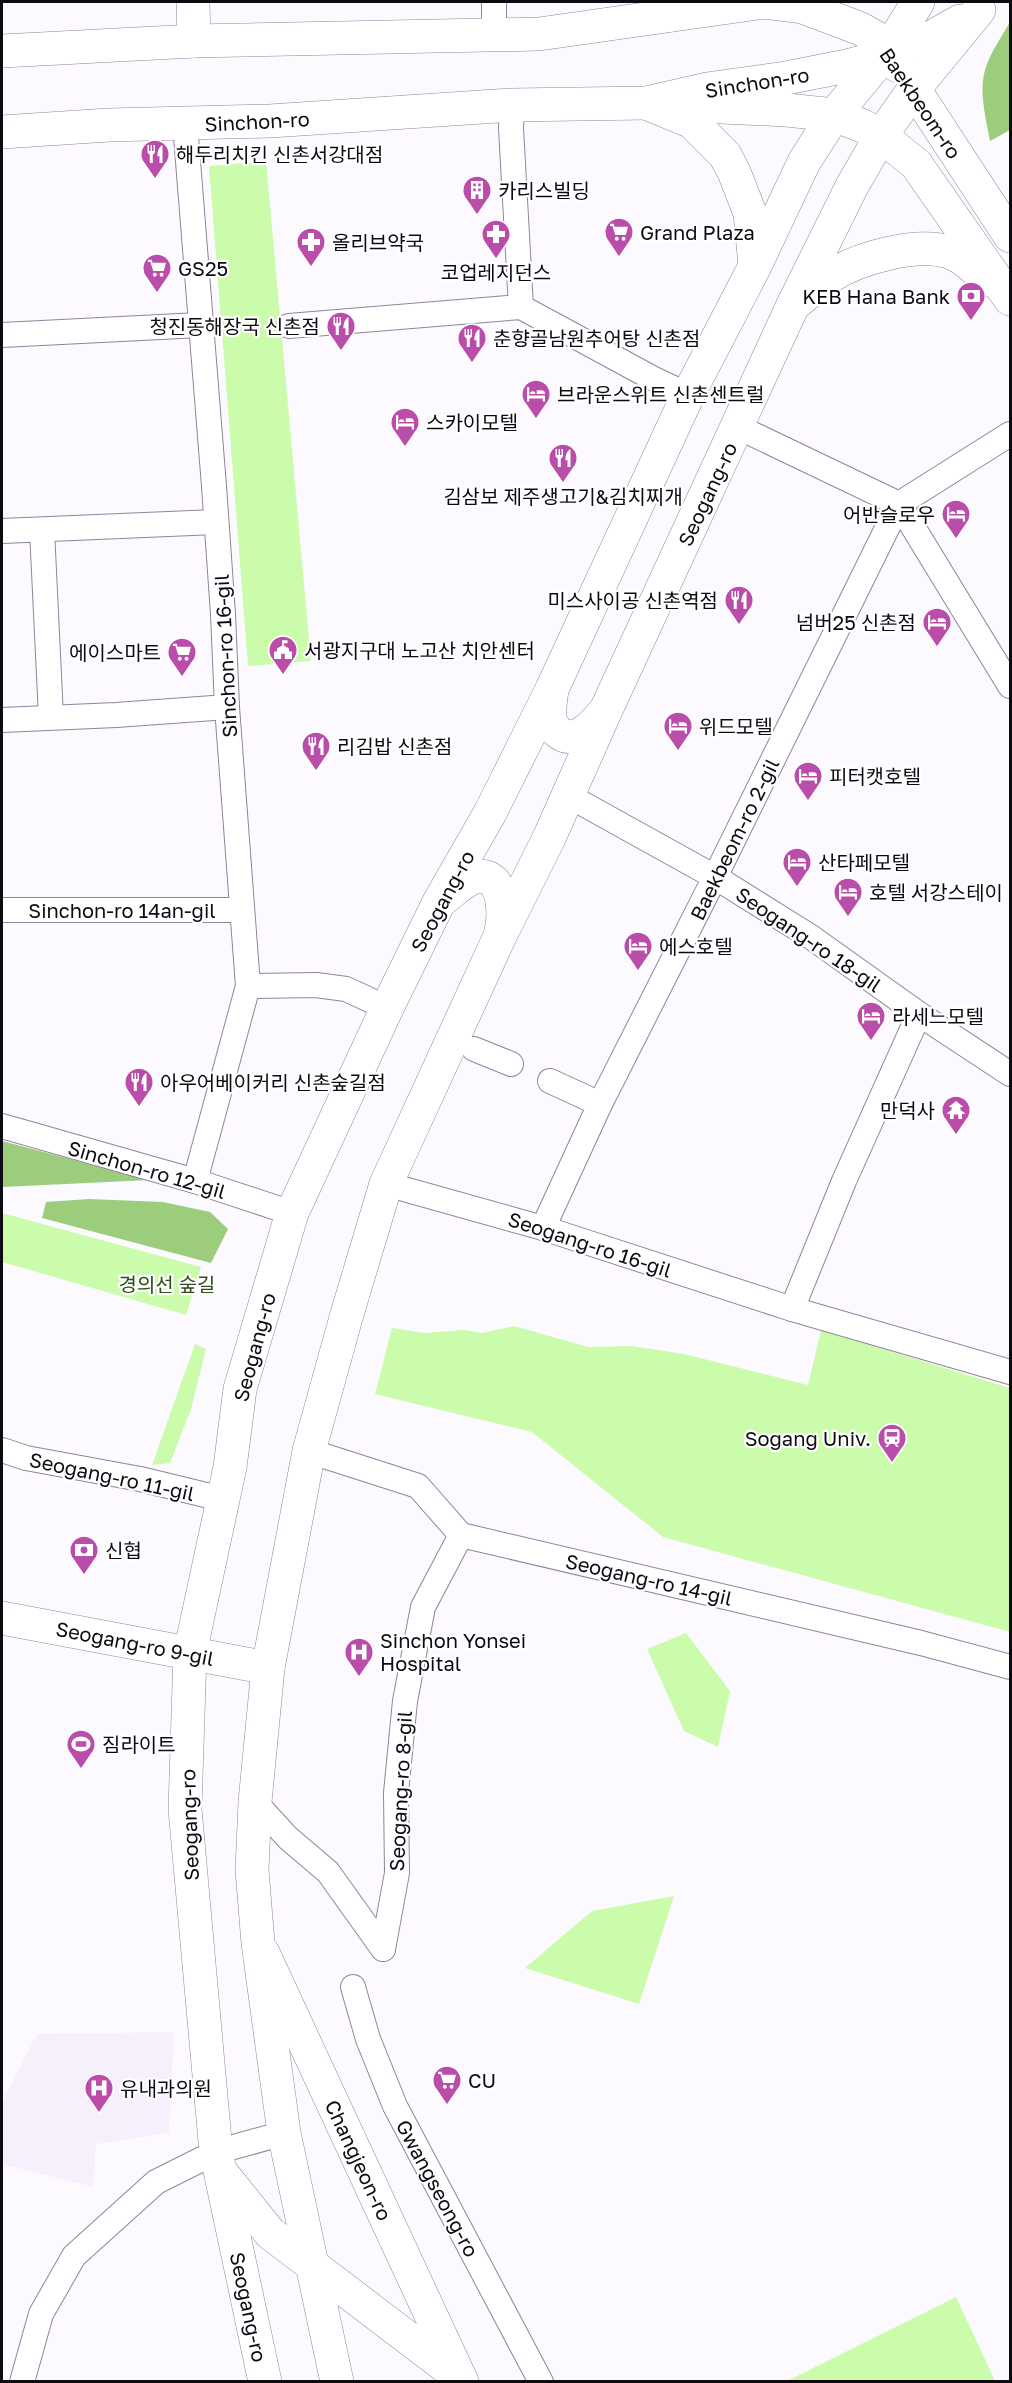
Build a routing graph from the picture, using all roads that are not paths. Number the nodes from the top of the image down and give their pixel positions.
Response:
1 (193, 2) edge
2 (494, 2) edge
3 (765, 2) edge
4 (918, 2) edge
5 (982, 6) edge
6 (692, 8) edge
7 (494, 36) junction
8 (194, 41) junction
9 (888, 50) junction
10 (2, 51) edge
11 (914, 89) junction
12 (646, 103) junction
13 (512, 105) junction
14 (834, 115) junction
15 (185, 124) junction
16 (2, 132) edge
17 (881, 136) junction
18 (1011, 236) edge
19 (755, 266) junction
20 (1011, 298) edge
21 (793, 305) junction
22 (1011, 306) edge
23 (521, 307) junction
24 (200, 325) junction
25 (289, 326) dead end
26 (2, 335) edge
27 (688, 395) junction
28 (738, 427) junction
29 (1011, 434) edge
30 (899, 504) junction
31 (216, 522) junction
32 (42, 530) junction
33 (2, 531) edge
34 (1011, 686) edge
35 (552, 688) junction
36 (226, 707) junction
37 (606, 710) junction
38 (51, 717) junction
39 (2, 720) edge
40 (569, 796) junction
41 (715, 877) junction
42 (439, 902) junction
43 (2, 910) edge
44 (242, 910) junction
45 (500, 936) junction
46 (248, 986) junction
47 (387, 1008) junction
48 (919, 1014) junction
49 (474, 1049) dead end
50 (511, 1064) dead end
51 (1011, 1074) edge
52 (550, 1081) dead end
53 (600, 1104) junction
54 (2, 1126) edge
55 (195, 1181) junction
56 (386, 1184) junction
57 (292, 1212) junction
58 (543, 1228) junction
59 (792, 1310) junction
60 (1011, 1372) edge
61 (2, 1450) edge
62 (309, 1451) junction
63 (222, 1499) junction
64 (461, 1535) junction
65 (2, 1618) edge
66 (190, 1653) junction
67 (1011, 1667) edge
68 (268, 1668) junction
69 (255, 1802) junction
70 (258, 1943) junction
71 (353, 1987) dead end
72 (284, 2133) junction
73 (219, 2162) junction
74 (313, 2265) junction
75 (461, 2379) edge
76 (22, 2382) edge
77 (265, 2382) edge
78 (337, 2382) edge
79 (541, 2382) edge

1 - 8 main road
2 - 7 street
3 - 6 main road
3 - 9 main road, Baekbeom-ro
4 - 9 main road, Seogang-ro
5 - 9 main road, Sinchon-ro
5 - 11 main road
6 - 7 main road
7 - 8 main road
8 - 10 main road
9 - 11 main road, Baekbeom-ro
9 - 12 main road, Sinchon-ro
9 - 14 main road, Seogang-ro
11 - 17 main road, Seogang-ro
11 - 18 main road, Baekbeom-ro
12 - 13 main road, Sinchon-ro
12 - 14 main road, Baekbeom-ro
12 - 19 main road
13 - 15 main road, Sinchon-ro
13 - 23 street
14 - 17 main road, Baekbeom-ro
14 - 19 main road, Seogang-ro
15 - 16 main road, Sinchon-ro
15 - 24 street, Sinchon-ro 16-gil
17 - 20 main road, Baekbeom-ro
17 - 21 main road, Seogang-ro
19 - 27 main road, Seogang-ro
21 - 22 main road
21 - 28 main road, Seogang-ro
23 - 25 street
23 - 27 street
24 - 26 street
24 - 31 street, Sinchon-ro 16-gil
27 - 35 main road, Seogang-ro
28 - 30 street
28 - 37 main road, Seogang-ro
29 - 30 street
30 - 34 street
30 - 41 street, Baekbeom-ro 2-gil
31 - 32 street
31 - 36 street, Sinchon-ro 16-gil
32 - 33 street
32 - 38 street
35 - 37 main road
35 - 42 main road, Seogang-ro
36 - 38 street
36 - 44 street, Sinchon-ro 16-gil
37 - 40 main road, Seogang-ro
38 - 39 street
40 - 41 street, Seogang-ro 18-gil
40 - 45 main road, Seogang-ro
41 - 48 street, Seogang-ro 18-gil
41 - 53 street, Baekbeom-ro 2-gil
42 - 45 main road
42 - 47 main road, Seogang-ro
43 - 44 street, Sinchon-ro 14an-gil
44 - 46 street, Sinchon-ro 16-gil
45 - 56 main road, Seogang-ro
46 - 47 street
46 - 55 street, Sinchon-ro 16-gil
47 - 57 main road, Seogang-ro
48 - 51 street, Seogang-ro 18-gil
48 - 59 street
49 - 50 street
52 - 53 street
53 - 58 street, Baekbeom-ro 2-gil
54 - 55 street, Sinchon-ro 12-gil
55 - 57 street, Sinchon-ro 12-gil
56 - 58 street, Seogang-ro 16-gil
56 - 62 main road, Seogang-ro
57 - 63 main road, Seogang-ro
58 - 59 street, Seogang-ro 16-gil
59 - 60 street, Seogang-ro 16-gil
61 - 63 street, Seogang-ro 11-gil
62 - 64 street
62 - 68 main road, Seogang-ro
63 - 66 main road, Seogang-ro
64 - 67 street, Seogang-ro 14-gil
64 - 69 street, Seogang-ro 8-gil
65 - 66 main road, Seogang-ro 9-gil
66 - 68 main road, Seogang-ro 9-gil
66 - 73 main road, Seogang-ro
68 - 69 main road, Seogang-ro
69 - 70 main road, Seogang-ro
70 - 72 main road, Seogang-ro
70 - 75 main road, Changjeon-ro
71 - 79 street, Gwangseong-ro
72 - 73 street
72 - 74 main road, Seogang-ro
73 - 74 main road, Changjeon-ro
73 - 76 street
73 - 77 main road, Seogang-ro
74 - 75 main road, Changjeon-ro
74 - 78 main road, Seogang-ro

